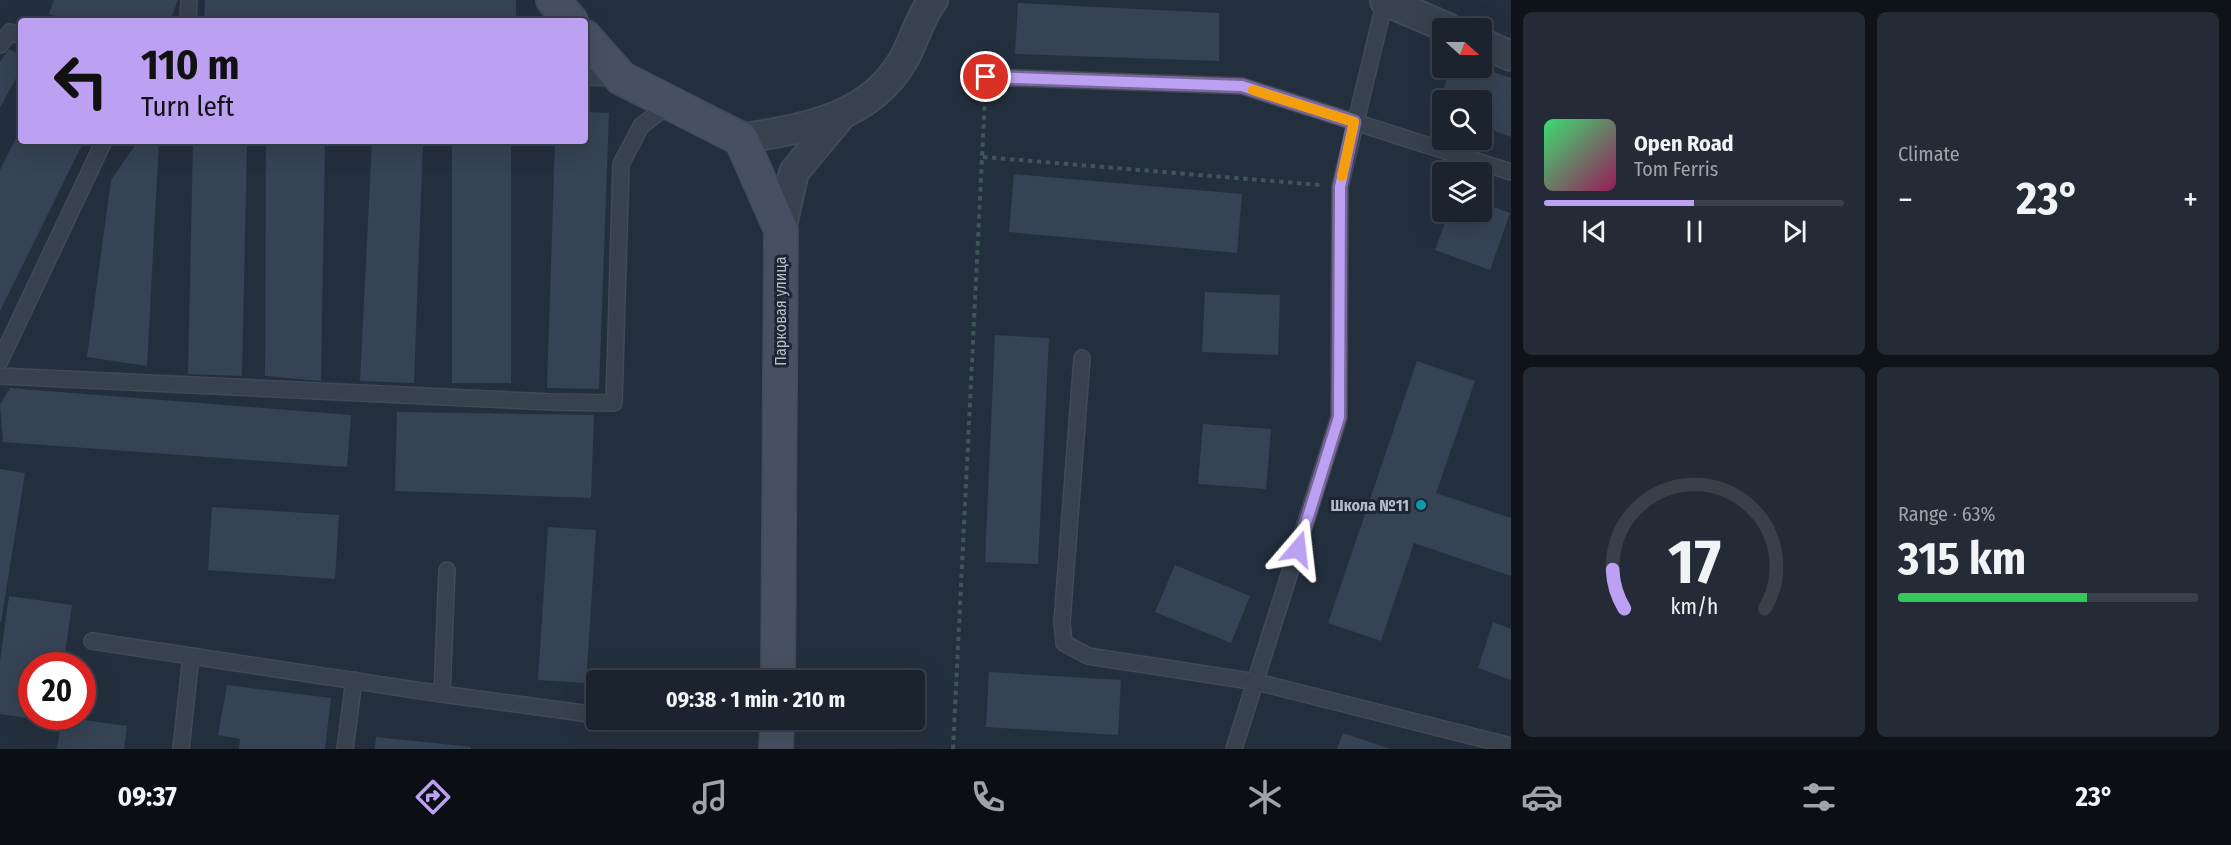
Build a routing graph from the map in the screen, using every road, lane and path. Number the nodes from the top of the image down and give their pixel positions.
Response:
1 (189, 0) edge
2 (553, 0) edge
3 (933, 0) edge
4 (1384, 0) edge
5 (188, 18) edge
6 (568, 18) edge
7 (1432, 21) edge
8 (18, 35) edge
9 (588, 40) edge
10 (0, 45) edge
11 (1492, 47) edge
12 (1511, 56) edge
13 (588, 77) edge
14 (986, 77) joint
15 (621, 78) junction
16 (671, 103) junction
17 (845, 112) junction
18 (1354, 122) junction
19 (741, 139) junction
20 (103, 144) edge
21 (983, 157) junction
22 (1511, 172) edge
23 (1340, 187) junction
24 (781, 230) junction
25 (1082, 358) dead end
26 (0, 361) edge
27 (0, 376) edge
28 (447, 570) dead end
29 (92, 641) dead end
30 (191, 656) junction
31 (778, 670) edge
32 (354, 680) junction
33 (1257, 682) junction
34 (442, 694) junction
35 (586, 714) edge
36 (777, 730) edge
37 (1511, 746) edge
38 (181, 749) edge
39 (345, 749) edge
40 (776, 749) edge
41 (953, 749) edge
42 (1234, 749) edge

1 - 5 lane
2 - 6 street
3 - 17 street
4 - 7 street
4 - 18 lane
8 - 10 lane
9 - 15 street
11 - 12 street
13 - 15 lane
14 - 18 lane
14 - 21 path
15 - 16 street
16 - 19 street
16 - 27 lane
17 - 19 street
17 - 24 street
18 - 22 lane
18 - 23 lane
19 - 24 street, Парковая улица
20 - 26 lane
21 - 23 path
21 - 41 path
23 - 33 lane
24 - 31 street, Парковая улица
25 - 33 lane
28 - 34 lane
29 - 30 lane
30 - 32 lane
30 - 38 lane
32 - 34 lane
32 - 39 lane
33 - 37 lane
33 - 42 lane
34 - 35 lane
36 - 40 street

